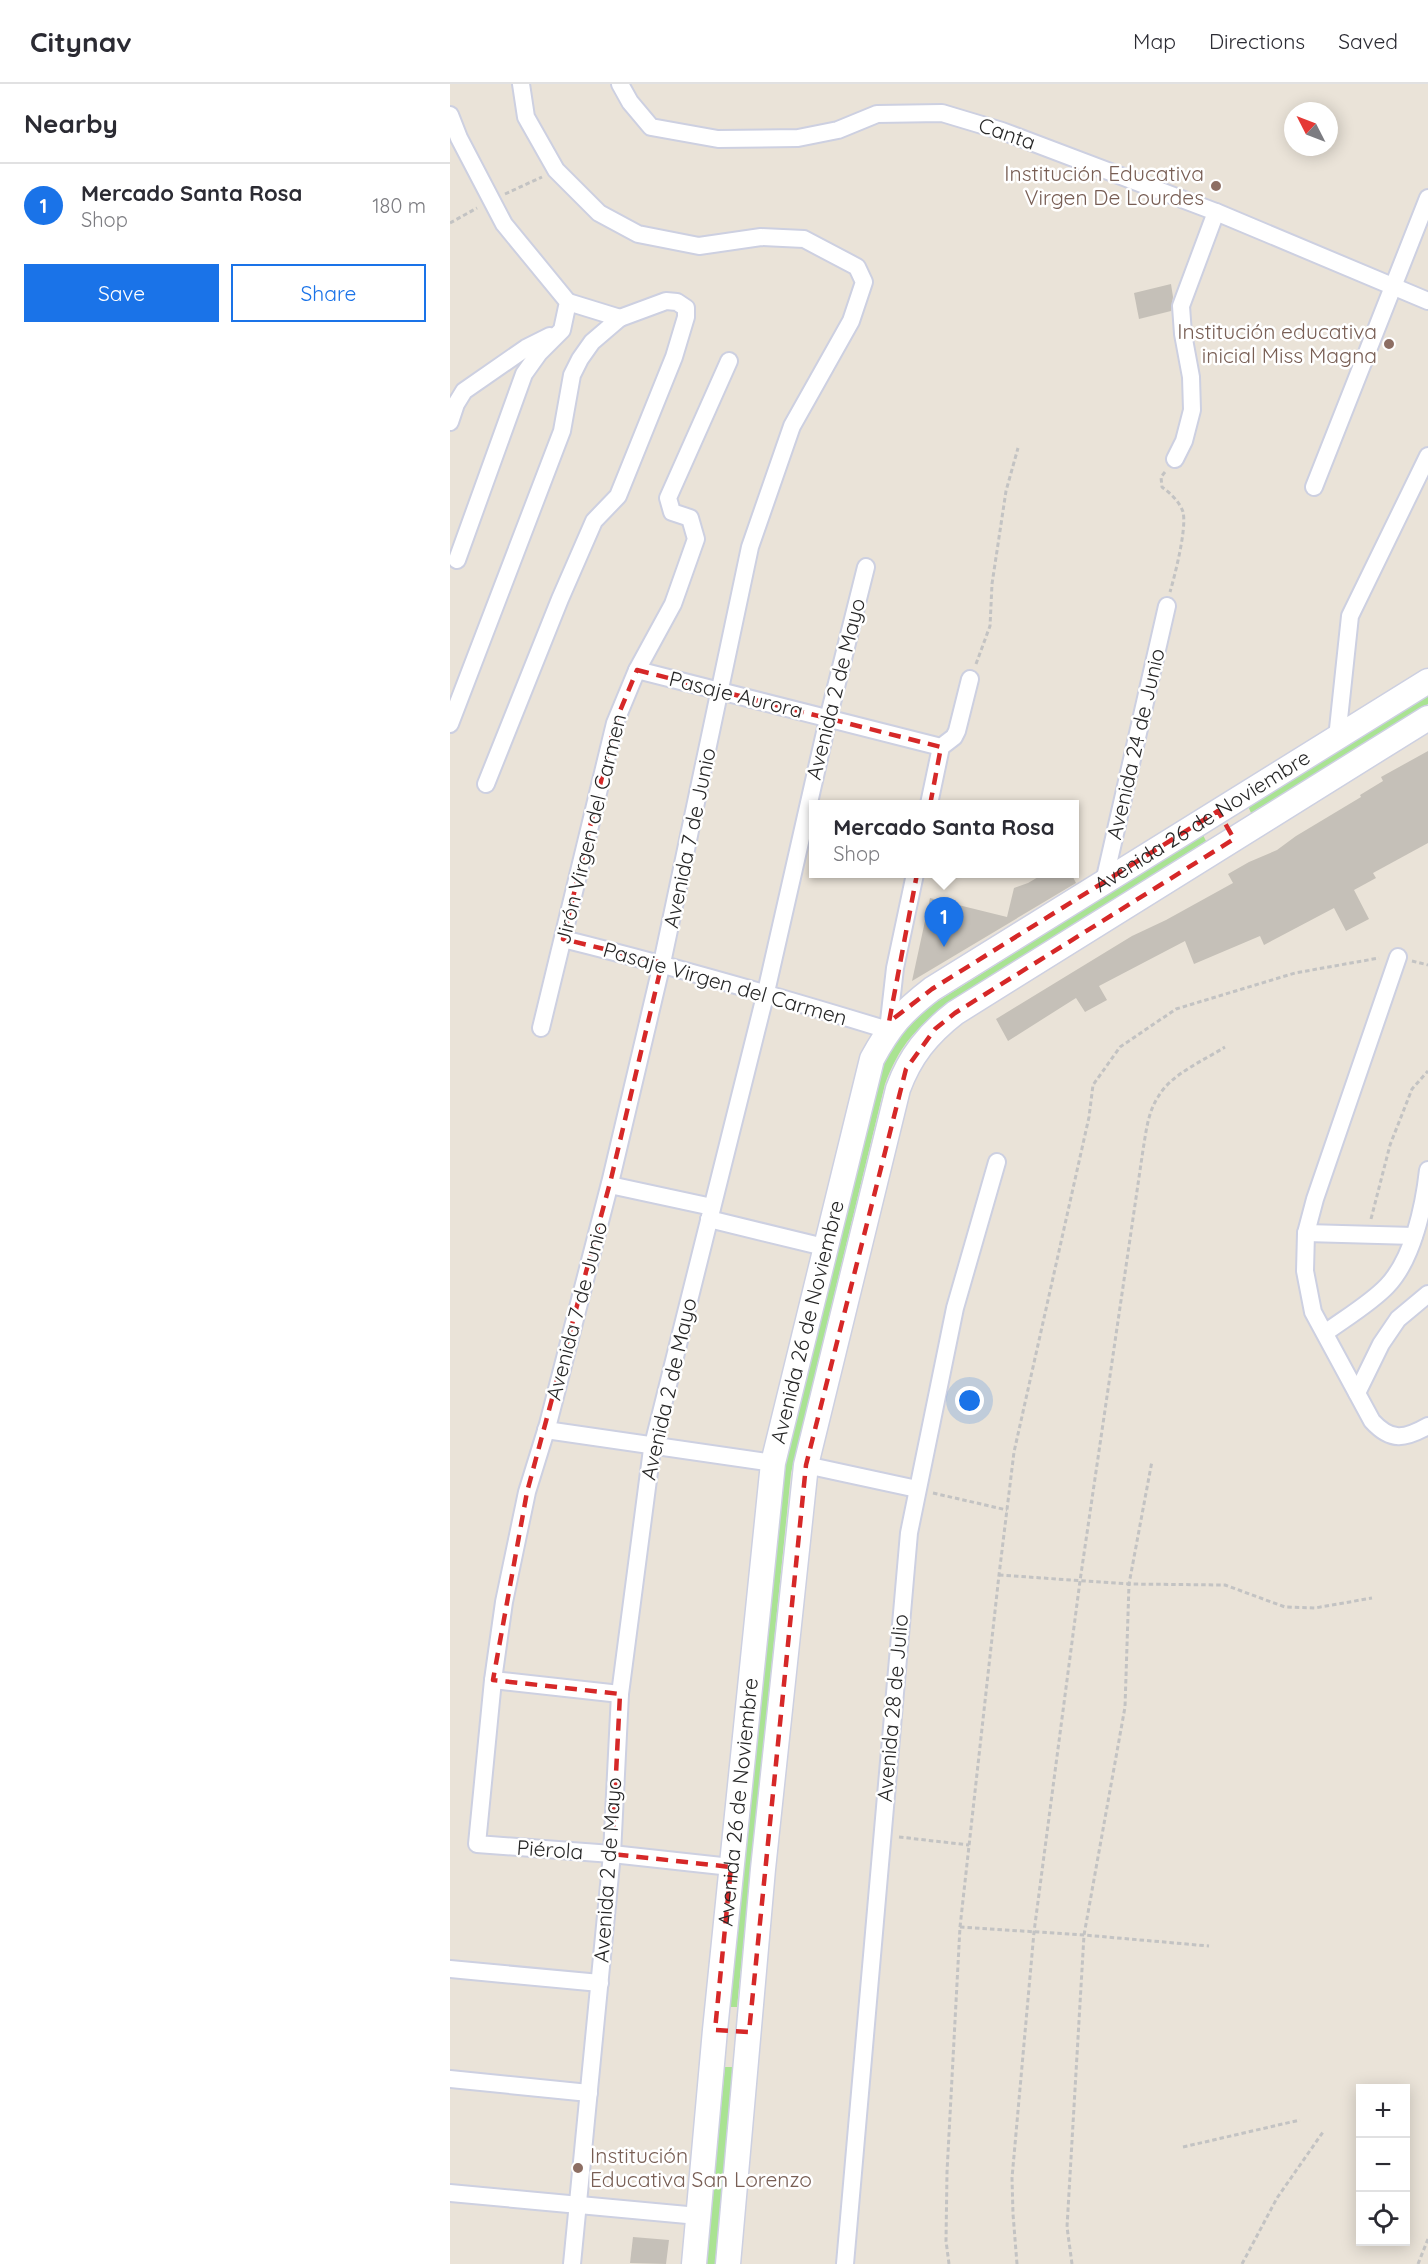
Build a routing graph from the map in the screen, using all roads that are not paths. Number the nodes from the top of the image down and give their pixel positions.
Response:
1 (521, 84) edge
2 (620, 84) edge
3 (450, 115) edge
4 (1428, 198) edge
5 (1216, 212) junction
6 (1393, 285) junction
7 (1428, 301) edge
8 (568, 302) junction
9 (620, 318) junction
10 (562, 330) junction
11 (729, 361) dead end
12 (450, 422) edge
13 (1428, 456) edge
14 (1175, 459) road end
15 (1314, 487) dead end
16 (457, 560) dead end
17 (866, 567) dead end
18 (1167, 606) road end
19 (637, 670) junction
20 (970, 679) road end
21 (1428, 681) edge
22 (722, 692) junction
23 (1428, 718) edge
24 (828, 719) junction
25 (450, 724) edge
26 (1337, 738) junction
27 (941, 747) junction
28 (486, 784) dead end
29 (810, 800) edge
30 (930, 800) edge
31 (809, 803) edge
32 (1218, 811) junction
33 (1234, 839) junction
34 (914, 878) edge
35 (1104, 882) junction
36 (562, 939) junction
37 (1398, 957) road end
38 (663, 963) junction
39 (766, 992) junction
40 (541, 1028) dead end
41 (888, 1030) junction
42 (997, 1162) dead end
43 (1428, 1170) edge
44 (610, 1185) junction
45 (710, 1213) junction
46 (1306, 1233) junction
47 (1414, 1236) junction
48 (824, 1247) junction
49 (1428, 1294) edge
50 (1325, 1333) junction
51 (1357, 1393) junction
52 (1428, 1426) edge
53 (546, 1430) junction
54 (653, 1444) junction
55 (773, 1463) junction
56 (806, 1465) junction
57 (917, 1489) junction
58 (493, 1680) junction
59 (620, 1694) junction
60 (477, 1844) joint
61 (612, 1854) junction
62 (731, 1867) junction
63 (450, 1969) edge
64 (600, 1983) junction
65 (715, 2030) junction
66 (749, 2032) junction
67 (450, 2079) edge
68 (589, 2093) junction
69 (450, 2193) edge
70 (577, 2206) junction
71 (698, 2216) junction
72 (572, 2264) edge
73 (694, 2264) edge
74 (728, 2264) edge
75 (845, 2264) edge

1 - 22 street, Avenida 7 de Junio
2 - 5 street, Canta
3 - 8 street
4 - 6 street
5 - 6 street, Canta
5 - 14 street
6 - 7 street, Canta
6 - 15 street
8 - 9 street
8 - 10 street
9 - 25 street
9 - 28 street
10 - 12 street
10 - 16 street
11 - 19 street, Jirón Virgen del Carmen
13 - 26 street
17 - 24 street, Avenida 2 de Mayo
18 - 35 street, Avenida 24 de Junio
19 - 22 street, Pasaje Aurora
19 - 36 street, Jirón Virgen del Carmen
20 - 27 street
21 - 26 main road, Avenida 26 de Noviembre
22 - 24 street, Pasaje Aurora
22 - 38 street, Avenida 7 de Junio
23 - 33 main road, Avenida 26 de Noviembre
24 - 27 street, Pasaje Aurora
24 - 29 street, Avenida 2 de Mayo
26 - 32 main road, Avenida 26 de Noviembre
27 - 30 street
31 - 39 street, Avenida 2 de Mayo
32 - 33 main road
32 - 35 main road, Avenida 26 de Noviembre
33 - 56 main road, Avenida 26 de Noviembre
34 - 41 street
35 - 41 main road, Avenida 26 de Noviembre
36 - 38 street, Pasaje Virgen del Carmen
36 - 40 street, Jirón Virgen del Carmen
37 - 46 street
38 - 39 street, Pasaje Virgen del Carmen
38 - 44 street, Avenida 7 de Junio
39 - 41 street, Pasaje Virgen del Carmen
39 - 45 street, Avenida 2 de Mayo
41 - 48 main road, Avenida 26 de Noviembre
42 - 57 street, Avenida 28 de Julio
43 - 47 street
44 - 45 street
44 - 53 street, Avenida 7 de Junio
45 - 48 street
45 - 54 street, Avenida 2 de Mayo
46 - 47 street
46 - 50 street
47 - 50 street
48 - 55 main road, Avenida 26 de Noviembre
49 - 51 street
50 - 51 street
51 - 52 street
53 - 54 street
53 - 58 street, Avenida 7 de Junio
54 - 55 street
54 - 59 street, Avenida 2 de Mayo
55 - 62 main road, Avenida 26 de Noviembre
56 - 57 street
56 - 66 main road, Avenida 26 de Noviembre
57 - 75 street, Avenida 28 de Julio
58 - 59 street
58 - 60 street, Avenida 7 de Junio
59 - 61 street, Avenida 2 de Mayo
60 - 61 street, Piérola
61 - 62 street, Piérola
61 - 64 street, Avenida 2 de Mayo
62 - 65 main road, Avenida 26 de Noviembre
63 - 64 street
64 - 68 street, Avenida 2 de Mayo
65 - 66 main road
65 - 71 main road, Avenida 26 de Noviembre
66 - 74 main road, Avenida 26 de Noviembre
67 - 68 street
68 - 70 street, Avenida 2 de Mayo
69 - 70 street
70 - 71 street
70 - 72 street, Avenida 2 de Mayo
71 - 73 main road, Avenida 26 de Noviembre

